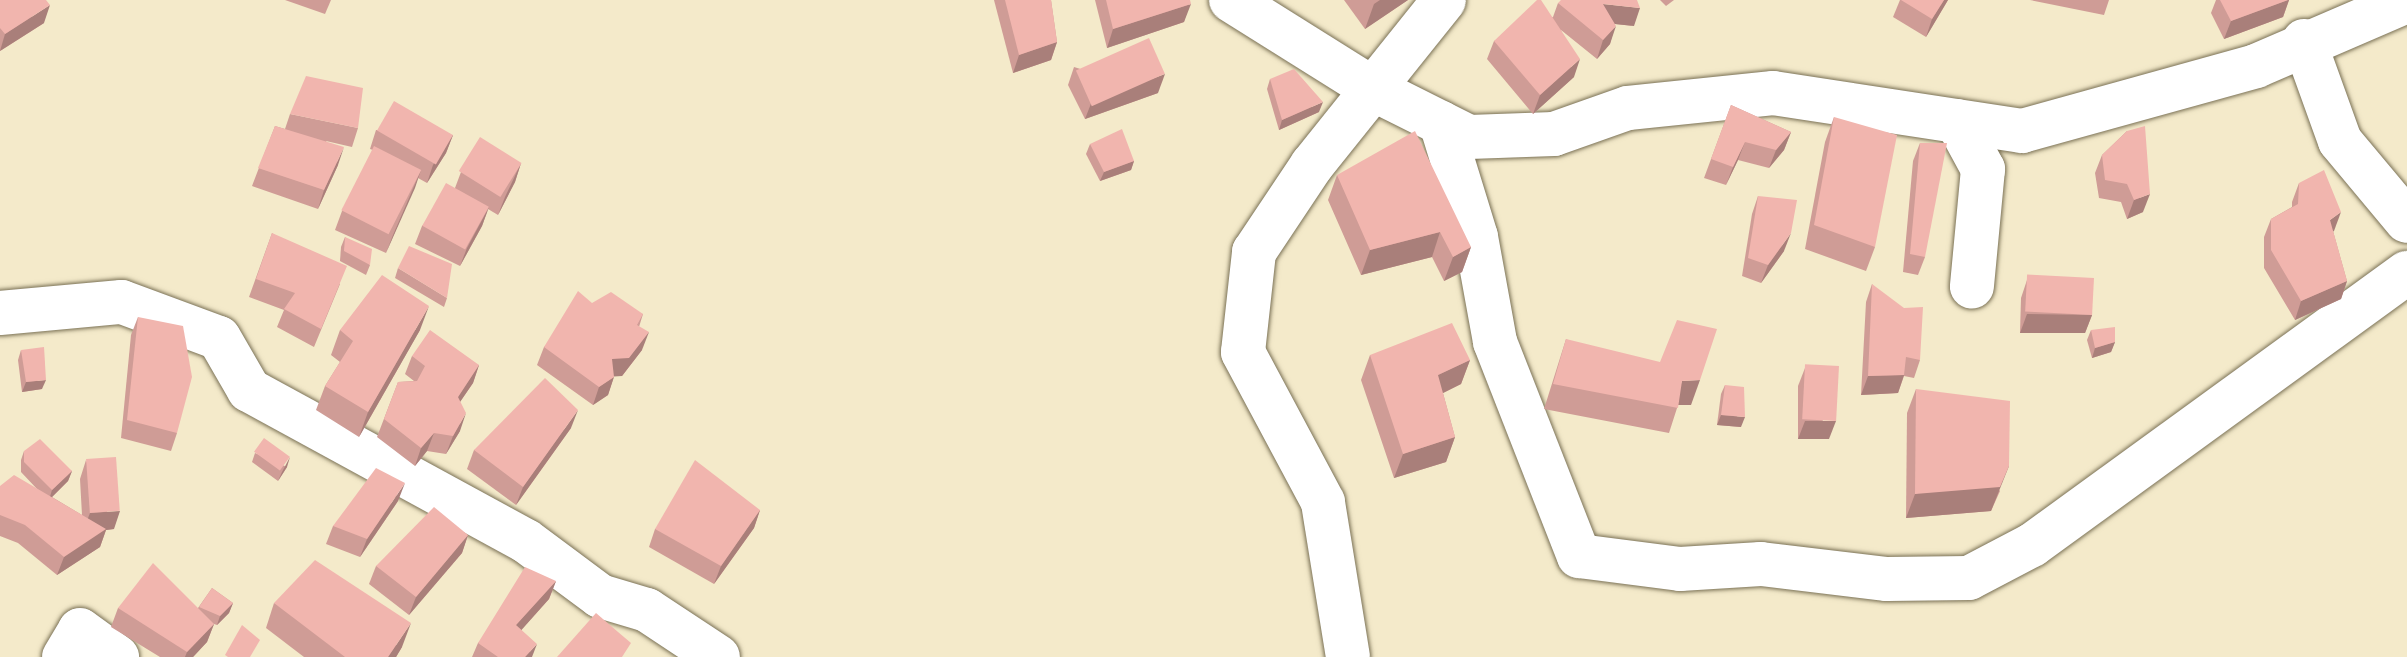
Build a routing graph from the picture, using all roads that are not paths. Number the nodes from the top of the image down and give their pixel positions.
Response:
1 (1231, 0) edge
2 (1444, 0) edge
3 (2407, 1) edge
4 (2304, 41) junction
5 (1373, 89) junction
6 (1957, 121) junction
7 (1441, 123) junction
8 (2407, 221) edge
9 (2407, 273) edge
10 (1972, 286) dead end
11 (0, 313) edge
12 (64, 657) edge
13 (117, 657) edge
14 (718, 657) edge
15 (1348, 657) edge

1 - 5 street
2 - 5 street
3 - 4 street
4 - 6 street
4 - 8 street
5 - 7 street
5 - 15 street
6 - 7 street
6 - 10 street
7 - 9 street
11 - 14 street
12 - 13 street

